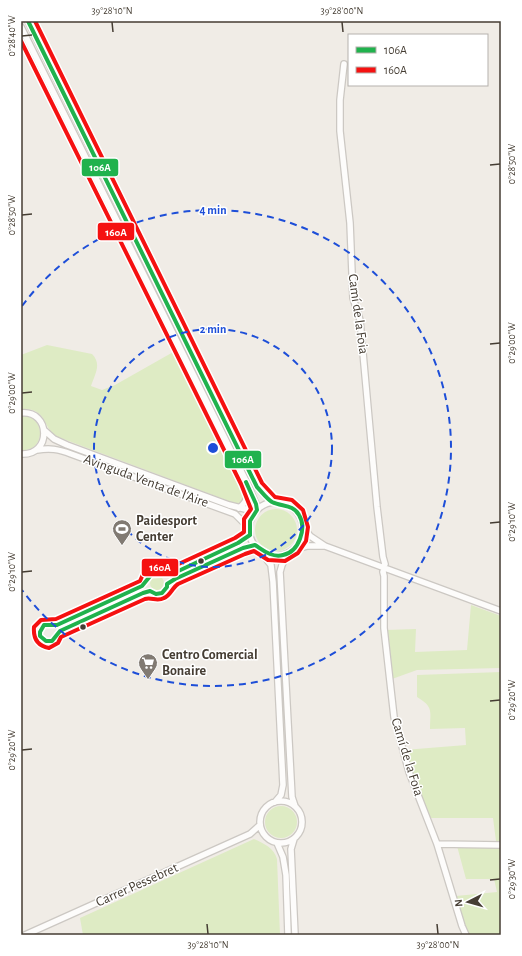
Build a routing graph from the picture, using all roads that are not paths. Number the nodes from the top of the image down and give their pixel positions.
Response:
1 (28, 21) edge
2 (21, 27) edge
3 (344, 64) dead end
4 (21, 413) edge
5 (44, 430) junction
6 (37, 450) junction
7 (21, 454) edge
8 (246, 481) junction
9 (272, 502) junction
10 (239, 508) junction
11 (258, 509) junction
12 (303, 527) junction
13 (249, 528) junction
14 (325, 546) junction
15 (295, 549) junction
16 (261, 552) junction
17 (287, 554) junction
18 (386, 564) dead end
19 (383, 572) dead end
20 (501, 611) edge
21 (275, 802) junction
22 (295, 806) junction
23 (260, 825) junction
24 (250, 834) junction
25 (264, 835) junction
26 (294, 839) junction
27 (277, 843) junction
28 (437, 844) junction
29 (501, 845) edge
30 (25, 935) edge
31 (288, 935) edge
32 (295, 935) edge
33 (466, 935) edge

1 - 9 street
2 - 8 street
3 - 18 street, Camí de la Foia
4 - 5 street, Avinguda Venta de l'Aire
5 - 6 street
5 - 10 street, Avinguda Venta de l'Aire
6 - 7 street, Avinguda Venta de l'Aire
6 - 13 street, Avinguda Venta de l'Aire
8 - 10 street
8 - 11 street
9 - 11 street
9 - 12 street
10 - 11 street, Avinguda Venta de l'Aire
11 - 13 street
12 - 14 street
12 - 15 street
13 - 16 street
14 - 15 street
14 - 20 street
15 - 17 street
16 - 17 street
16 - 21 street
17 - 22 street
19 - 28 street, Camí de la Foia
21 - 22 street
21 - 23 street
22 - 26 street
23 - 24 street, Carrer Pessebret
23 - 25 street
24 - 25 street, Carrer Pessebret
24 - 30 street, Carrer Pessebret
25 - 27 street
26 - 27 street
26 - 32 street
27 - 31 street
28 - 29 street
28 - 33 street, Camí de la Foia

